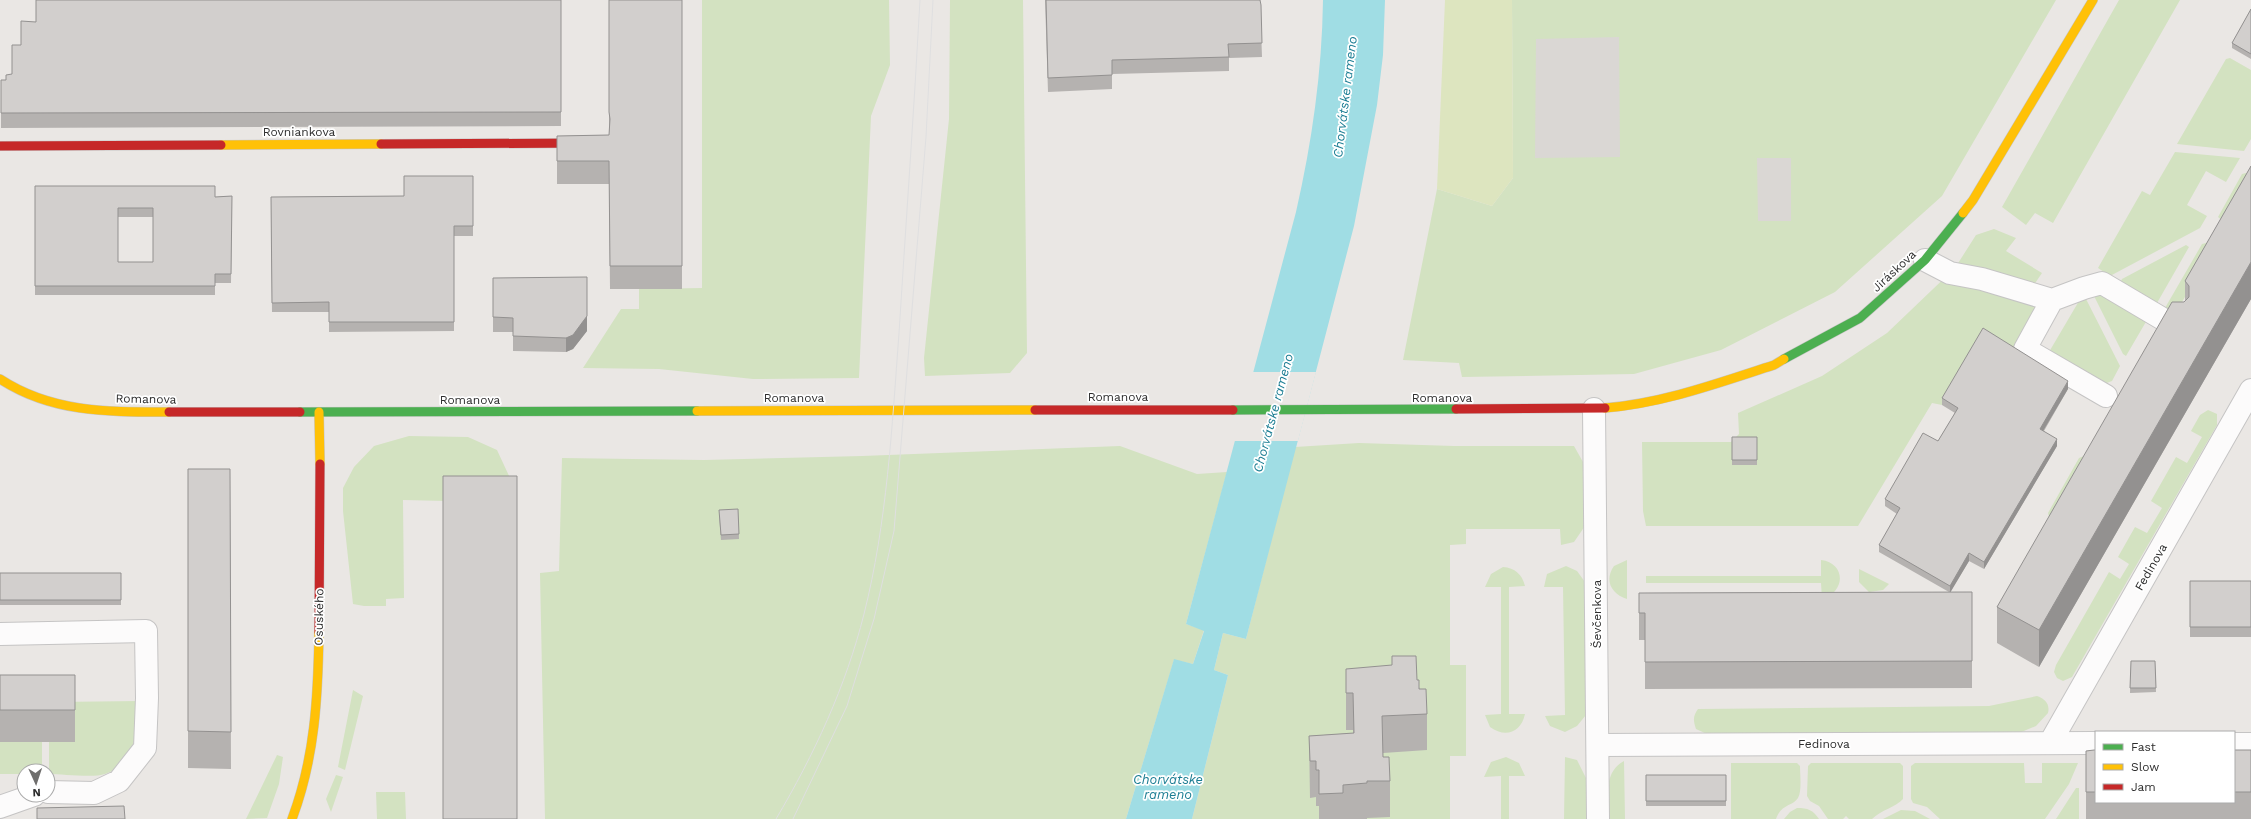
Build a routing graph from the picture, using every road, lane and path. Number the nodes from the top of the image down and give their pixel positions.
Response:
1 (2093, 0) edge
2 (598, 142) edge
3 (0, 146) edge
4 (1925, 260) junction
5 (2052, 300) junction
6 (2178, 328) edge
7 (0, 379) edge
8 (2251, 390) edge
9 (2106, 396) dead end
10 (1594, 409) junction
11 (319, 412) junction
12 (0, 634) edge
13 (2050, 743) junction
14 (2095, 743) edge
15 (2235, 744) edge
16 (2251, 744) edge
17 (1598, 745) junction
18 (56, 792) edge
19 (16, 801) edge
20 (0, 807) edge
21 (292, 819) edge
22 (1598, 819) edge

1 - 4 street, Jiráskova
2 - 3 street, Rovniankova
4 - 5 street
4 - 10 street, Jiráskova
5 - 6 street
5 - 9 street
7 - 11 street, Romanova
8 - 13 street, Fedinova
10 - 11 street, Romanova
10 - 17 street, Ševčenkova
11 - 21 street, Osuského
12 - 18 street
13 - 14 street, Fedinova
13 - 17 street, Fedinova
15 - 16 street
17 - 22 street, Ševčenkova
19 - 20 street

